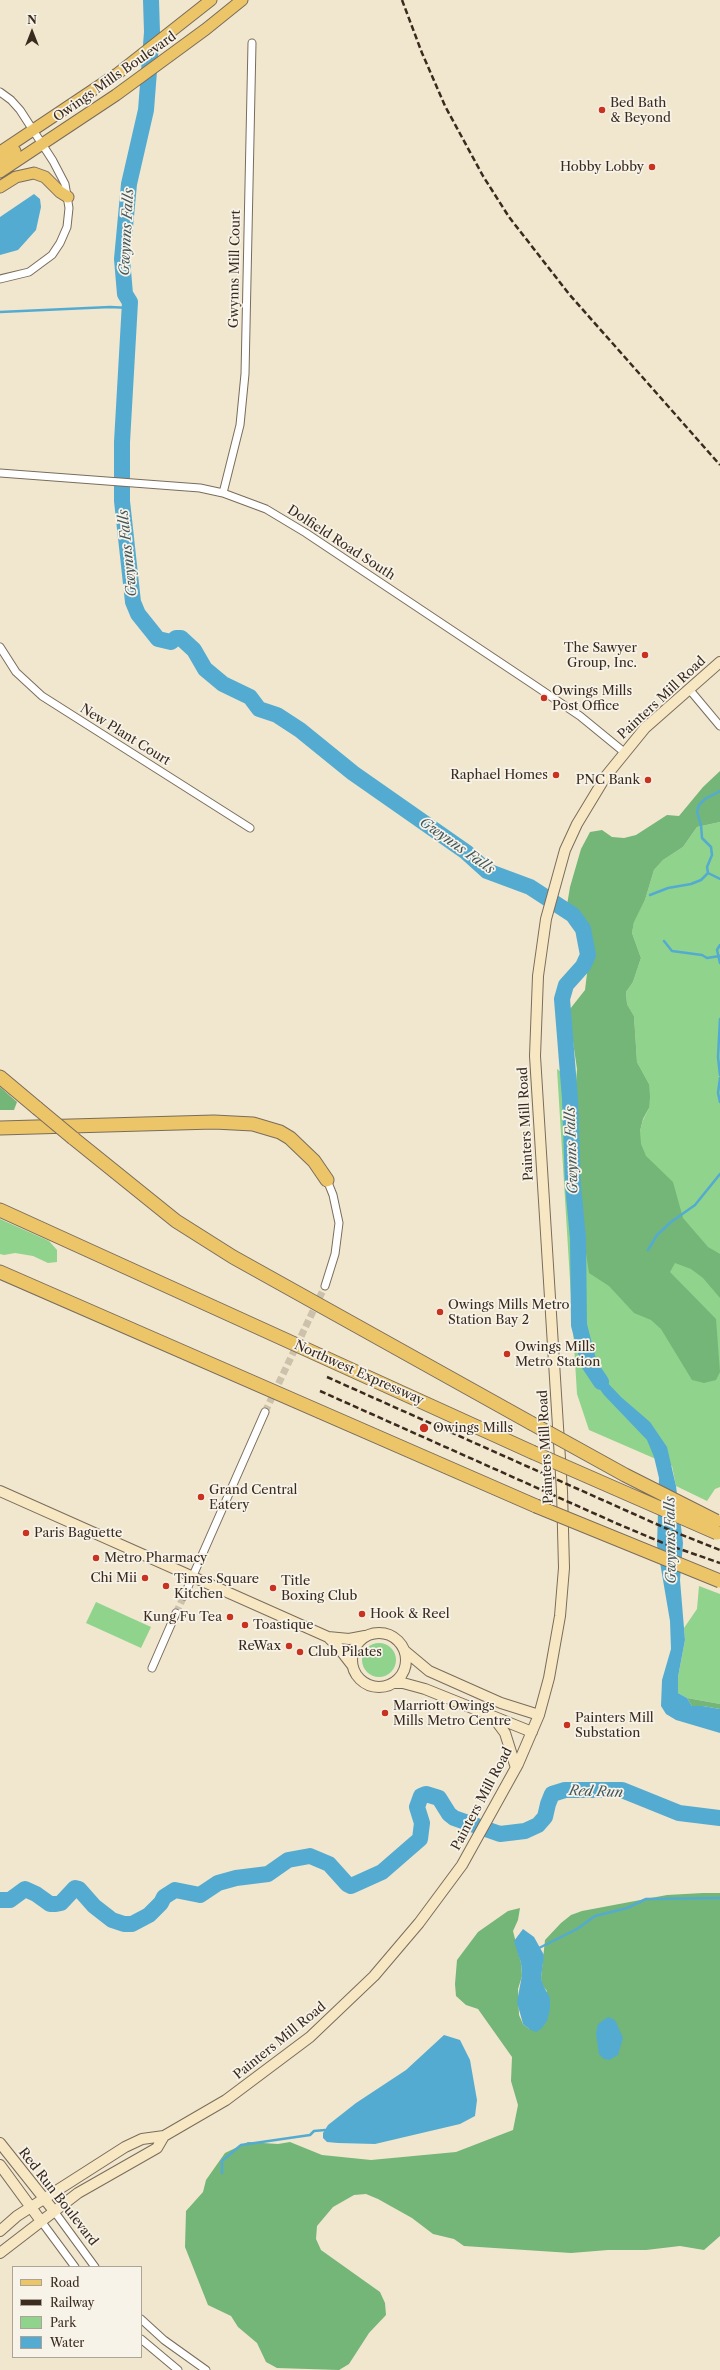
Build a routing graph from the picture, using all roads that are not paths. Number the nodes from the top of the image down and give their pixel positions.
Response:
1 (211, 0) edge
2 (242, 0) edge
3 (252, 43) dead end
4 (0, 92) edge
5 (33, 130) junction
6 (42, 144) junction
7 (0, 152) edge
8 (0, 161) edge
9 (0, 172) edge
10 (0, 187) edge
11 (68, 197) junction
12 (0, 279) edge
13 (0, 473) edge
14 (223, 493) junction
15 (0, 647) edge
16 (720, 662) edge
17 (689, 689) junction
18 (720, 726) edge
19 (624, 752) junction
20 (250, 828) dead end
21 (0, 1077) edge
22 (0, 1128) edge
23 (326, 1180) joint
24 (0, 1210) edge
25 (0, 1272) edge
26 (325, 1286) tunnel mouth
27 (265, 1412) tunnel mouth
28 (0, 1491) edge
29 (718, 1528) edge
30 (192, 1578) junction
31 (720, 1581) edge
32 (184, 1596) tunnel mouth
33 (176, 1613) tunnel mouth
34 (365, 1636) junction
35 (328, 1637) junction
36 (405, 1651) junction
37 (352, 1665) junction
38 (152, 1668) dead end
39 (393, 1683) junction
40 (539, 1715) junction
41 (492, 1717) junction
42 (532, 1732) junction
43 (516, 1768) junction
44 (164, 2136) junction
45 (0, 2143) edge
46 (0, 2165) edge
47 (44, 2198) junction
48 (32, 2206) junction
49 (54, 2211) junction
50 (40, 2221) junction
51 (0, 2231) edge
52 (0, 2252) edge
53 (74, 2266) edge
54 (94, 2266) edge
55 (142, 2320) edge
56 (142, 2340) edge
57 (178, 2370) edge
58 (206, 2370) edge

1 - 5 main road, Owings Mills Boulevard
2 - 6 main road, Owings Mills Boulevard
3 - 14 street, Gwynns Mill Court
4 - 5 street
5 - 6 street
5 - 7 main road, Owings Mills Boulevard
5 - 8 main road
6 - 9 main road, Owings Mills Boulevard
6 - 11 street
10 - 11 main road
11 - 12 street
13 - 14 street, Dolfield Road South
14 - 19 street, Dolfield Road South
15 - 20 street, New Plant Court
16 - 17 main road, Painters Mill Road
17 - 18 street
17 - 19 main road, Painters Mill Road
19 - 40 main road, Painters Mill Road
21 - 29 highway, bridge
22 - 23 highway
23 - 26 street
24 - 29 highway, Northwest Expressway, bridge
25 - 31 highway, bridge
27 - 30 street
28 - 30 main road
30 - 32 street
30 - 35 main road
33 - 38 street
34 - 35 main road
34 - 36 main road
34 - 37 main road
35 - 37 main road
36 - 39 main road
36 - 40 main road
37 - 39 main road
39 - 41 main road
40 - 42 main road, Painters Mill Road
41 - 42 main road
41 - 43 main road
42 - 43 main road, Painters Mill Road
43 - 44 main road, Painters Mill Road
44 - 47 main road, Painters Mill Road
44 - 49 main road, Painters Mill Road
45 - 47 main road, Red Run Boulevard
46 - 48 main road, Red Run Boulevard
47 - 48 main road, Painters Mill Road
47 - 49 main road, Red Run Boulevard
48 - 50 main road, Red Run Boulevard
48 - 51 main road, Painters Mill Road
49 - 50 main road, Painters Mill Road
49 - 54 street, Red Run Boulevard
50 - 52 main road, Painters Mill Road
50 - 53 street, Red Run Boulevard
55 - 58 street
56 - 57 street

